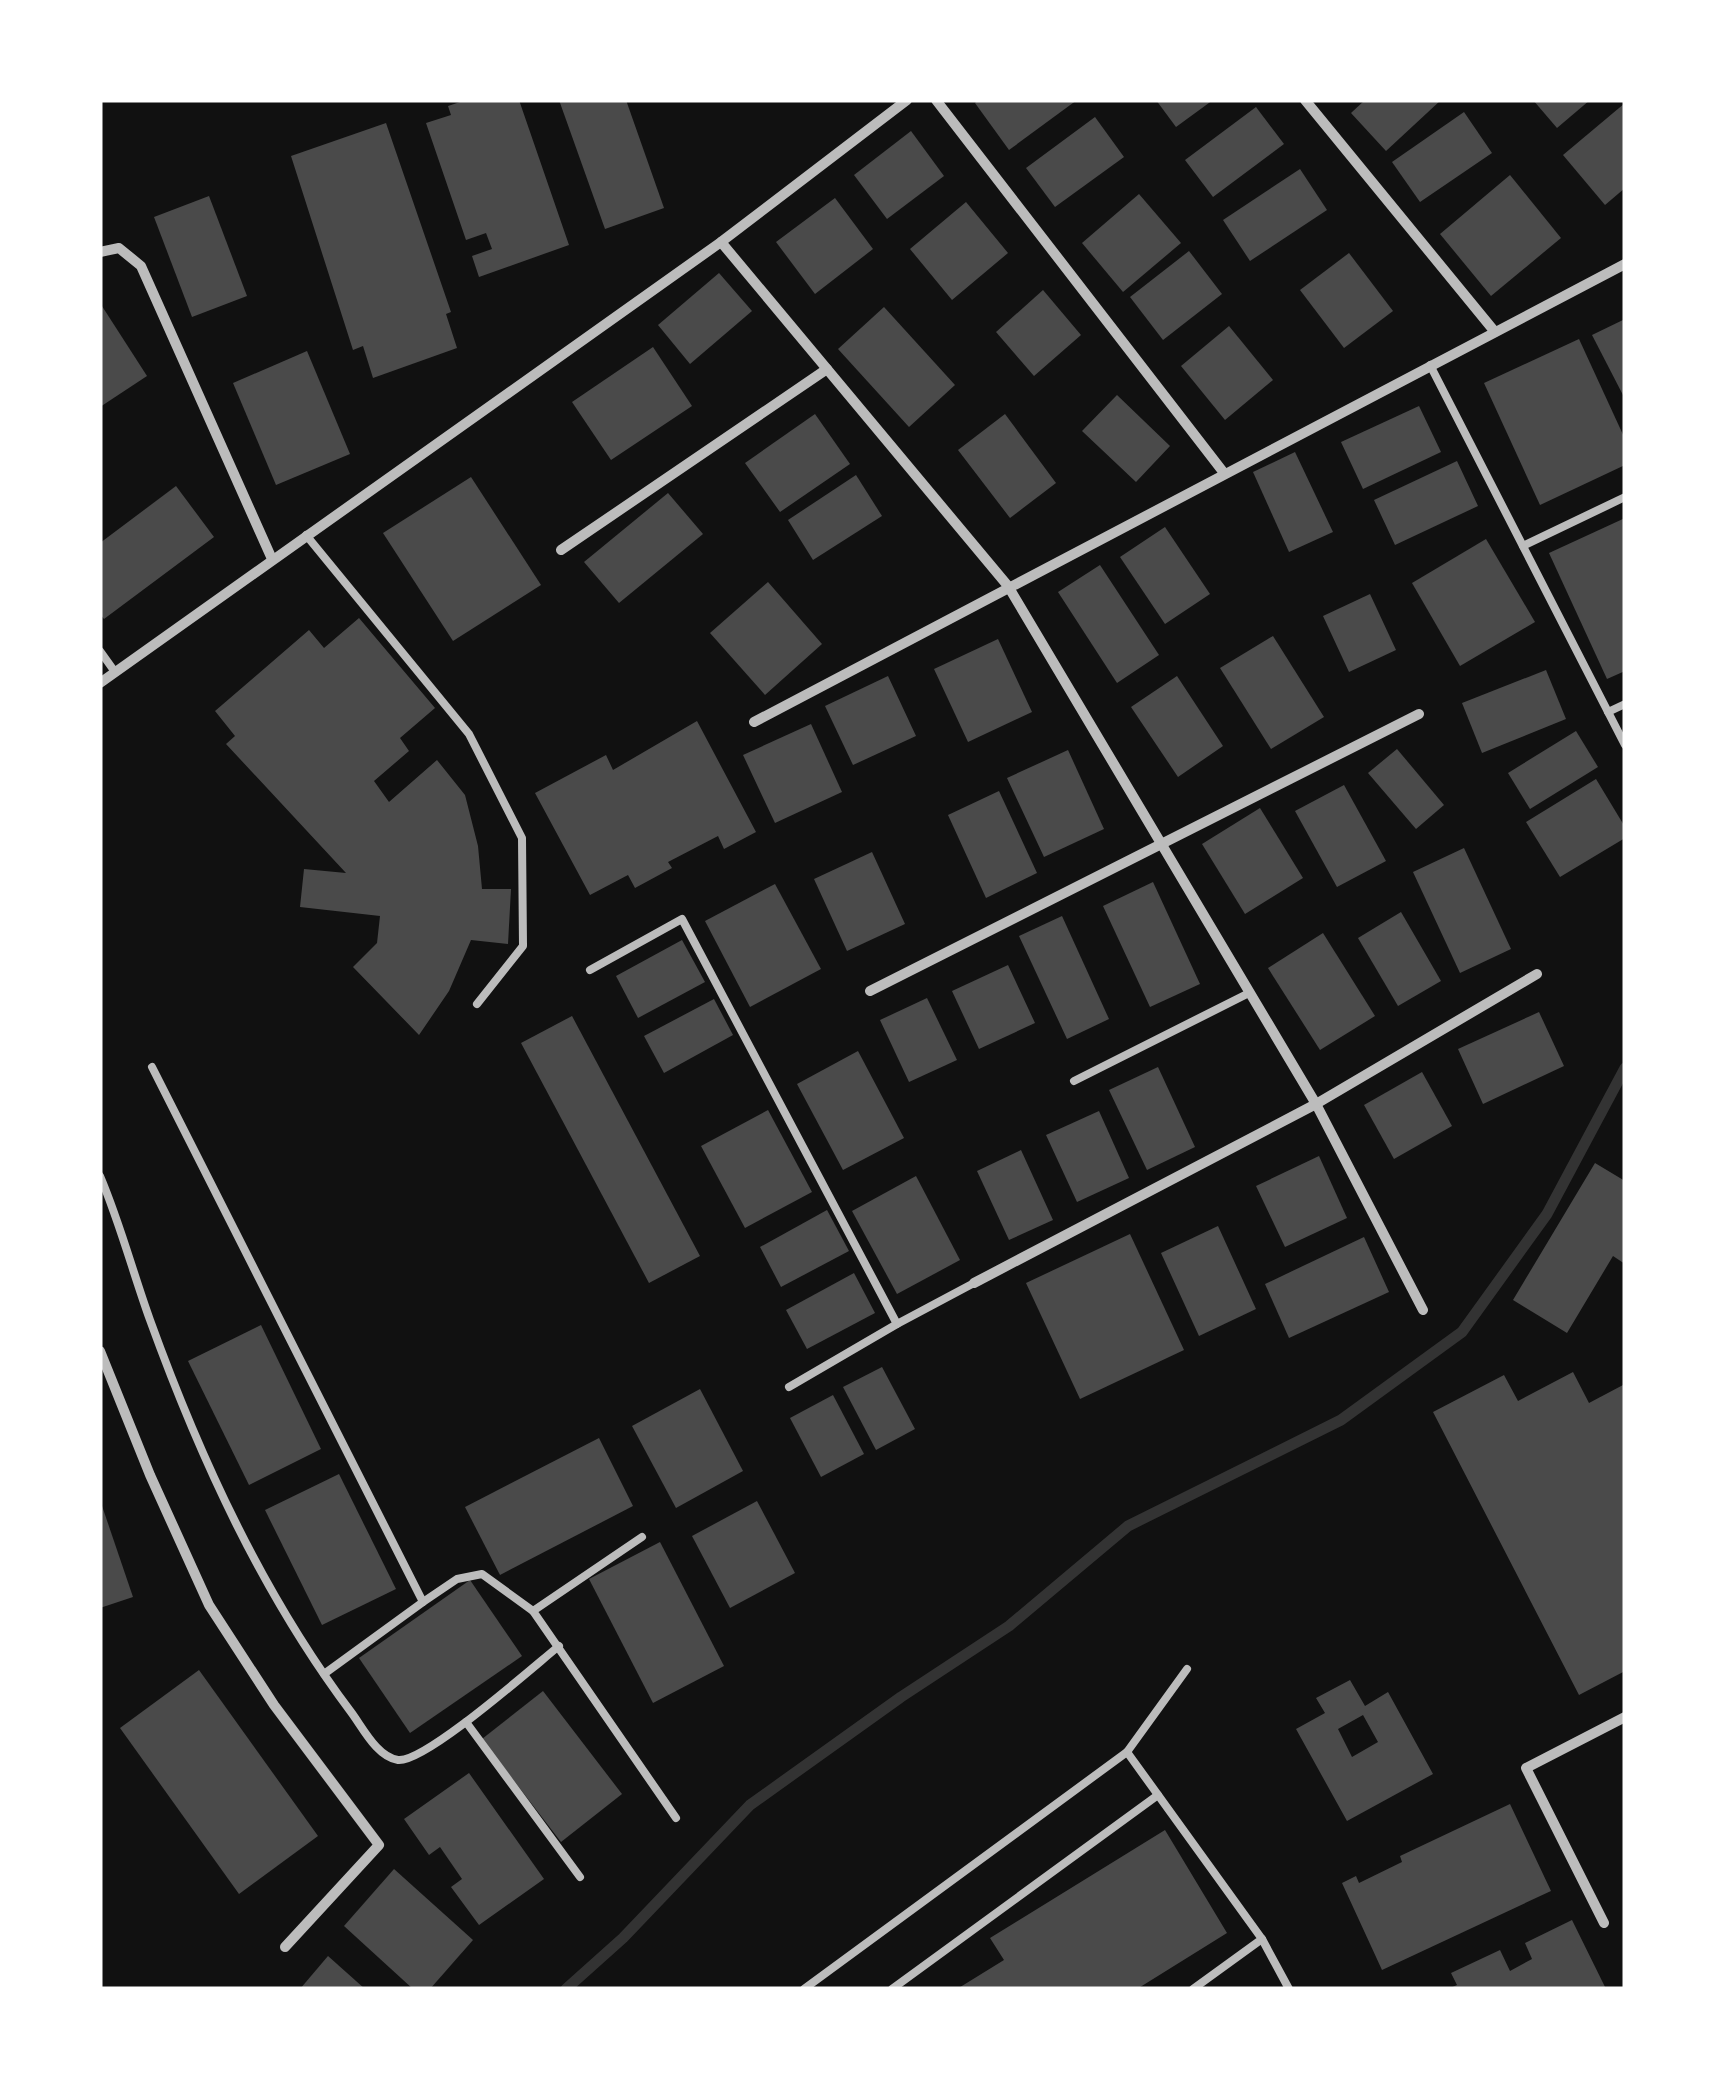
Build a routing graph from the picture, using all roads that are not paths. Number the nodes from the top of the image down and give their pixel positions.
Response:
1 (907, 100) edge
2 (936, 100) edge
3 (1305, 100) edge
4 (721, 242) junction
5 (100, 252) edge
6 (1625, 264) edge
7 (1495, 332) junction
8 (1430, 365) junction
9 (827, 369) junction
10 (1224, 473) junction
11 (1625, 498) edge
12 (306, 535) junction
13 (1523, 546) junction
14 (562, 550) dead end
15 (272, 559) junction
16 (1008, 586) junction
17 (100, 651) edge
18 (115, 672) junction
19 (100, 683) edge
20 (1625, 704) edge
21 (1608, 712) junction
22 (1419, 714) dead end
23 (754, 722) dead end
24 (1625, 745) edge
25 (1162, 845) junction
26 (590, 970) dead end
27 (1537, 974) dead end
28 (870, 991) dead end
29 (1249, 993) junction
30 (477, 1004) dead end
31 (152, 1067) dead end
32 (1074, 1081) dead end
33 (1316, 1104) junction
34 (100, 1176) edge
35 (974, 1283) joint
36 (1423, 1310) dead end
37 (897, 1324) junction
38 (100, 1351) edge
39 (789, 1388) dead end
40 (642, 1536) dead end
41 (423, 1602) junction
42 (533, 1612) junction
43 (559, 1646) junction
44 (1187, 1670) dead end
45 (324, 1674) junction
46 (1625, 1717) edge
47 (466, 1722) junction
48 (1127, 1752) junction
49 (1158, 1795) junction
50 (676, 1818) dead end
51 (580, 1877) dead end
52 (1604, 1923) dead end
53 (1262, 1938) junction
54 (285, 1947) dead end
55 (804, 1989) edge
56 (892, 1989) edge
57 (1193, 1989) edge
58 (1288, 1989) edge

1 - 4 street
2 - 10 street
3 - 7 street
4 - 9 street
4 - 12 street
5 - 15 street
6 - 7 street
7 - 8 street
8 - 10 street
8 - 13 lane
9 - 14 street
9 - 16 street
10 - 16 street
11 - 13 lane
12 - 15 street
12 - 30 lane
13 - 21 lane
15 - 18 street
16 - 23 street
16 - 25 street
17 - 18 lane
18 - 19 street
20 - 21 lane
21 - 24 lane
22 - 25 street
25 - 28 street
25 - 29 street
26 - 37 lane
27 - 33 street
29 - 32 lane
29 - 33 street
31 - 41 lane
33 - 35 street
33 - 36 street
34 - 45 lane
35 - 37 lane
37 - 39 lane
38 - 54 street
40 - 42 lane
41 - 42 lane
41 - 45 lane
42 - 43 lane
43 - 47 lane
43 - 50 lane
44 - 48 lane
45 - 47 lane
46 - 52 street
47 - 51 lane
48 - 49 lane
48 - 55 lane
49 - 53 lane
49 - 56 lane
53 - 57 lane
53 - 58 lane

